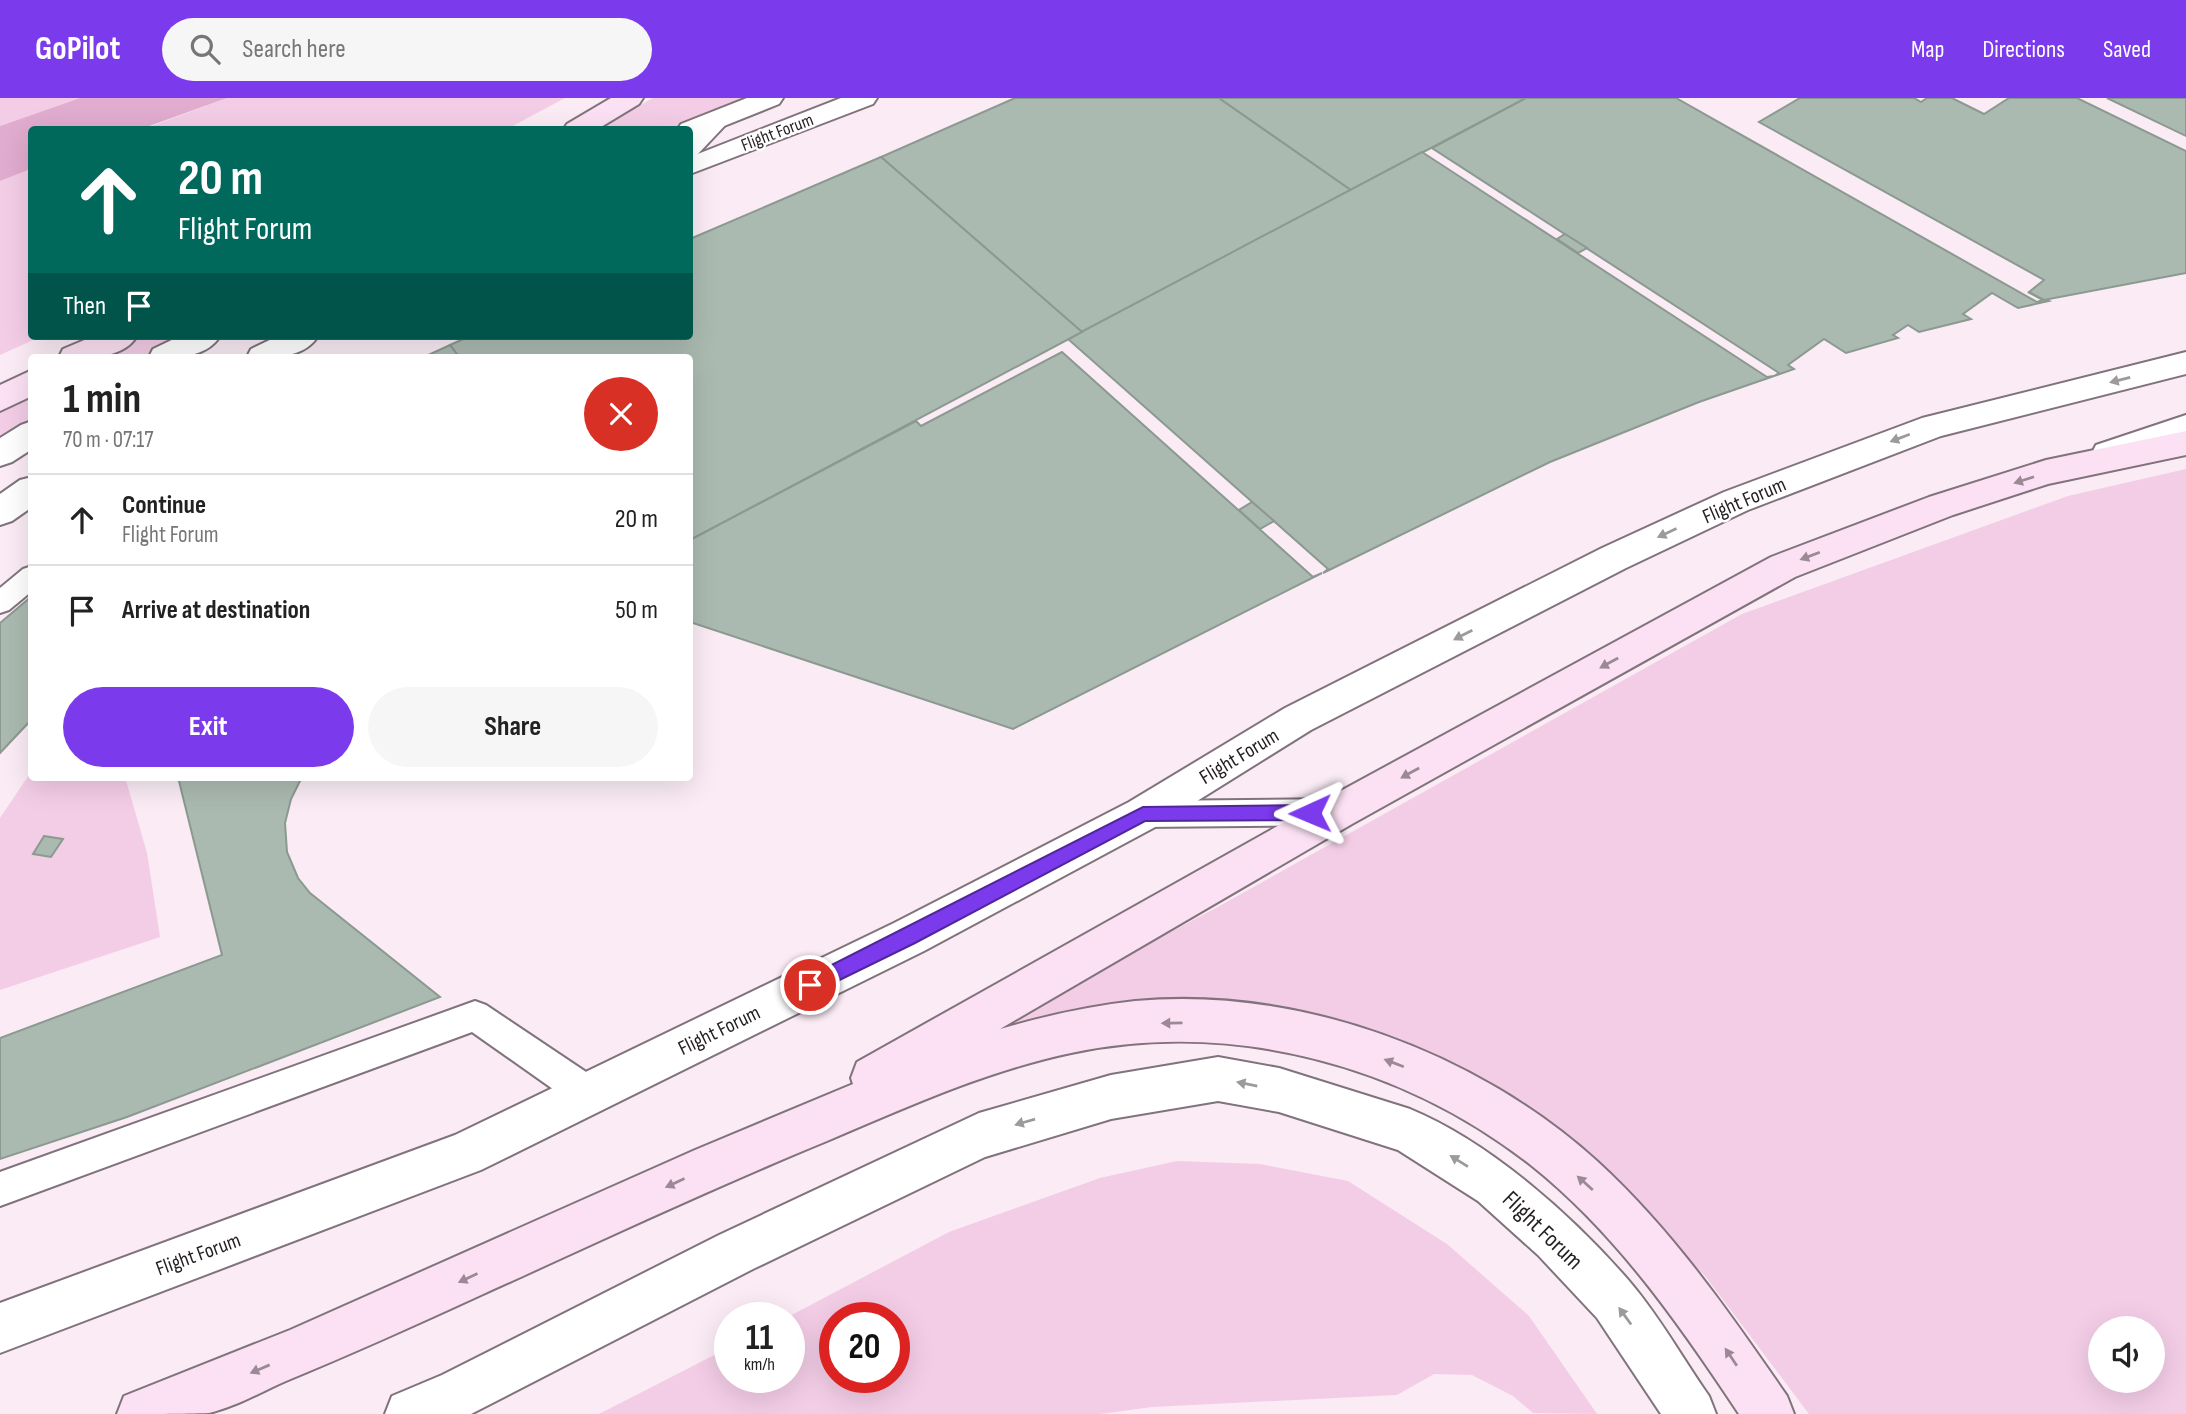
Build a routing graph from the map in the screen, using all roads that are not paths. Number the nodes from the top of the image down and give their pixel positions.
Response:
1 (631, 98) edge
2 (770, 98) edge
3 (864, 98) edge
4 (724, 115) junction
5 (583, 126) edge
6 (693, 129) edge
7 (693, 148) edge
8 (693, 165) edge
9 (113, 340) edge
10 (197, 340) edge
11 (295, 340) edge
12 (81, 354) edge
13 (170, 354) edge
14 (268, 354) edge
15 (2186, 363) edge
16 (28, 383) edge
17 (0, 400) edge
18 (2186, 427) edge
19 (28, 435) edge
20 (2186, 443) edge
21 (0, 454) edge
22 (2066, 468) junction
23 (28, 492) edge
24 (0, 512) edge
25 (28, 579) edge
26 (0, 603) edge
27 (1338, 812) junction
28 (1143, 814) junction
29 (589, 1094) junction
30 (737, 1155) junction
31 (0, 1189) edge
32 (0, 1328) edge
33 (142, 1414) edge
34 (410, 1414) edge
35 (1691, 1414) edge
36 (1769, 1414) edge

1 - 5 main road
2 - 4 street, Flight Forum
3 - 8 street, Flight Forum
4 - 6 street, Flight Forum
4 - 7 lane
9 - 12 main road
10 - 13 street
11 - 14 street
15 -> 28 street, Flight Forum
16 - 17 main road
18 - 22 street
19 - 21 street
20 - 22 main road
22 -> 27 main road
23 - 24 street
25 - 26 lane
27 - 28 lane
27 - 30 main road
28 - 29 street, Flight Forum
29 - 31 lane
29 - 32 street, Flight Forum
30 -> 33 main road
36 -> 30 main road
35 -> 34 street, Flight Forum

